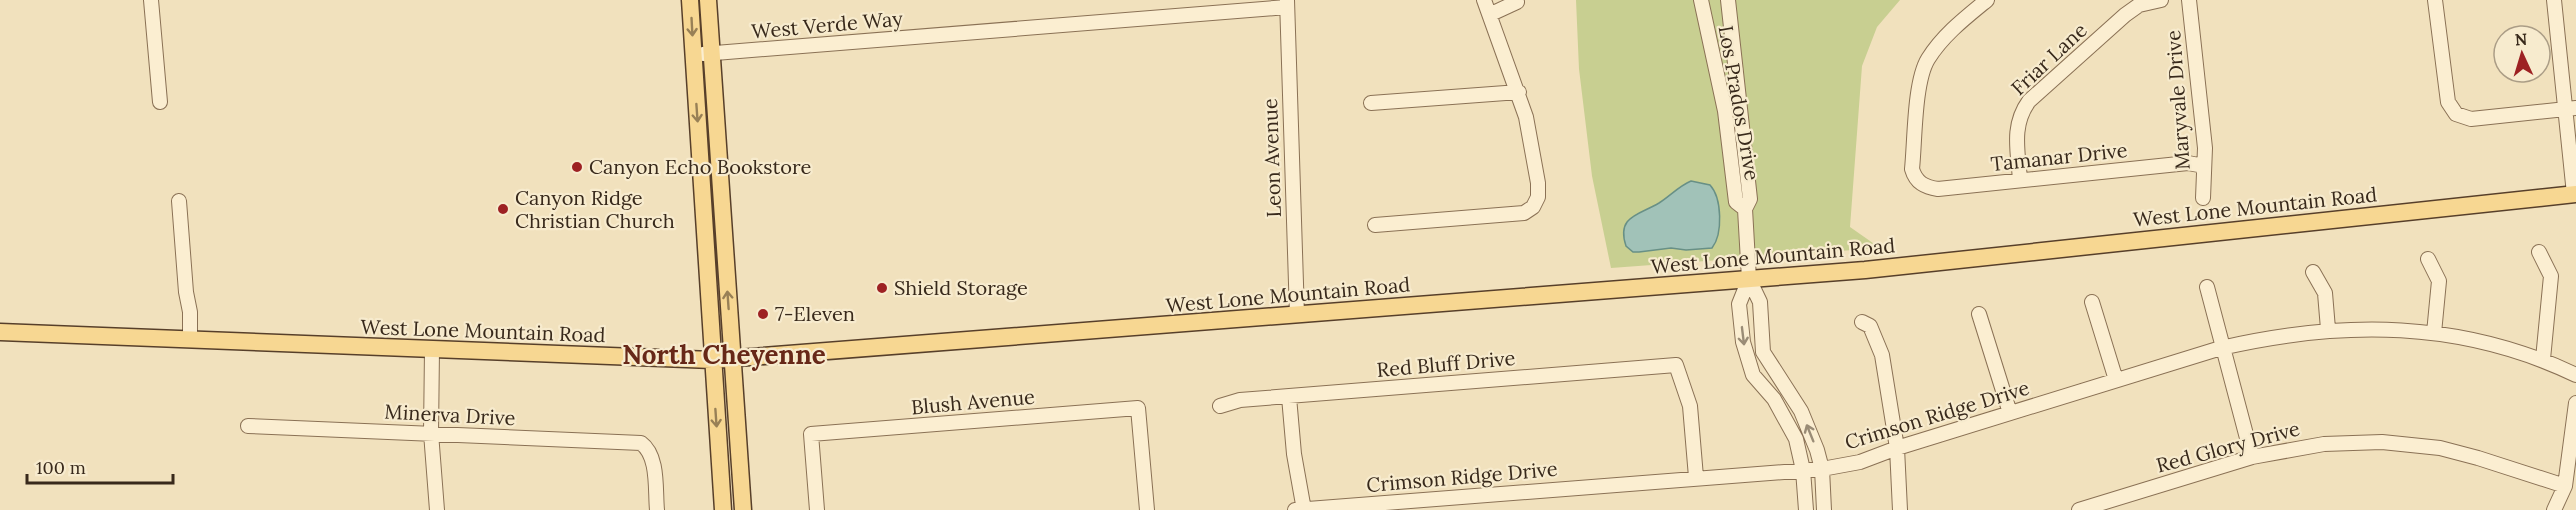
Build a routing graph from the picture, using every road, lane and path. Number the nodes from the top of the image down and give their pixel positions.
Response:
1 (151, 0) edge
2 (690, 0) edge
3 (708, 0) edge
4 (1484, 0) edge
5 (1701, 0) edge
6 (1728, 0) edge
7 (1987, 0) edge
8 (2161, 0) edge
9 (2189, 0) edge
10 (2435, 0) edge
11 (2554, 0) edge
12 (1517, 2) dead end
13 (1287, 4) edge
14 (1491, 14) junction
15 (711, 53) junction
16 (693, 55) junction
17 (1519, 93) junction
18 (160, 102) dead end
19 (1371, 103) dead end
20 (2571, 109) edge
21 (2204, 166) junction
22 (2020, 180) junction
23 (2575, 194) edge
24 (2203, 198) dead end
25 (179, 201) dead end
26 (1745, 209) junction
27 (1375, 225) dead end
28 (2539, 252) dead end
29 (2428, 259) dead end
30 (2313, 272) dead end
31 (1749, 279) junction
32 (2207, 288) dead end
33 (2091, 302) dead end
34 (1979, 314) dead end
35 (1297, 315) junction
36 (1862, 322) dead end
37 (2328, 329) junction
38 (0, 332) edge
39 (2434, 333) junction
40 (190, 340) junction
41 (2221, 348) junction
42 (432, 350) junction
43 (732, 359) junction
44 (2543, 359) junction
45 (712, 360) junction
46 (2576, 375) edge
47 (2116, 380) junction
48 (1289, 396) junction
49 (2576, 403) edge
50 (1220, 405) dead end
51 (2010, 413) junction
52 (248, 426) dead end
53 (431, 433) junction
54 (1897, 448) junction
55 (2252, 457) junction
56 (1822, 469) junction
57 (1803, 470) junction
58 (1696, 477) junction
59 (2565, 486) junction
60 (437, 510) edge
61 (657, 510) edge
62 (723, 510) edge
63 (743, 510) edge
64 (817, 510) edge
65 (1147, 510) edge
66 (1295, 510) edge
67 (1304, 510) edge
68 (1806, 510) edge
69 (1824, 510) edge
70 (1900, 510) edge
71 (2079, 510) edge
72 (2554, 510) edge

1 - 18 street
2 -> 16 main road
3 - 15 main road
4 - 14 street
5 - 26 street, Los Prados Drive
6 - 26 street, Los Prados Drive
7 - 22 street, Tamanar Drive
8 - 22 street, Friar Lane
9 - 21 street, Maryvale Drive
10 - 20 street
11 - 20 street
12 - 14 street
13 - 15 street, West Verde Way
13 - 35 street, Leon Avenue
14 - 17 street
15 - 16 street, West Verde Way
43 -> 15 main road
16 -> 45 main road
17 - 19 street
17 - 27 street
20 - 23 street
21 - 22 street, Tamanar Drive
21 - 24 street, Maryvale Drive
23 - 31 main road, West Lone Mountain Road
25 - 40 street
26 - 31 street, Los Prados Drive
28 - 44 street
29 - 39 street
30 - 37 street
31 - 35 main road, West Lone Mountain Road
56 -> 31 street
31 -> 57 street
32 - 41 street
33 - 47 street
34 - 51 street
35 - 43 main road, West Lone Mountain Road
36 - 54 street
37 - 39 street, Crimson Ridge Drive
37 - 41 street, Crimson Ridge Drive
38 - 40 main road, West Lone Mountain Road
39 - 44 street, Crimson Ridge Drive
40 - 42 main road, West Lone Mountain Road
41 - 47 street, Crimson Ridge Drive
41 - 55 street
42 - 45 main road, West Lone Mountain Road
42 - 53 street
43 - 45 main road, West Lone Mountain Road
43 - 63 main road
44 - 46 street, Crimson Ridge Drive
45 -> 62 main road
47 - 51 street, Crimson Ridge Drive
48 - 50 street, Red Bluff Drive
48 - 58 street, Red Bluff Drive
48 - 67 street
49 - 59 street
51 - 54 street, Crimson Ridge Drive
52 - 53 street, Minerva Drive
53 - 60 street
53 - 61 street, Minerva Drive
54 - 56 street, Crimson Ridge Drive
54 - 70 street
55 - 59 street, Red Glory Drive
55 - 71 street, Red Glory Drive
56 - 57 street, Crimson Ridge Drive
56 - 69 street
57 - 58 street, Crimson Ridge Drive
57 - 68 street
58 - 67 street, Crimson Ridge Drive
59 - 72 street
64 - 65 street, Blush Avenue
66 - 67 street, Crimson Ridge Drive

